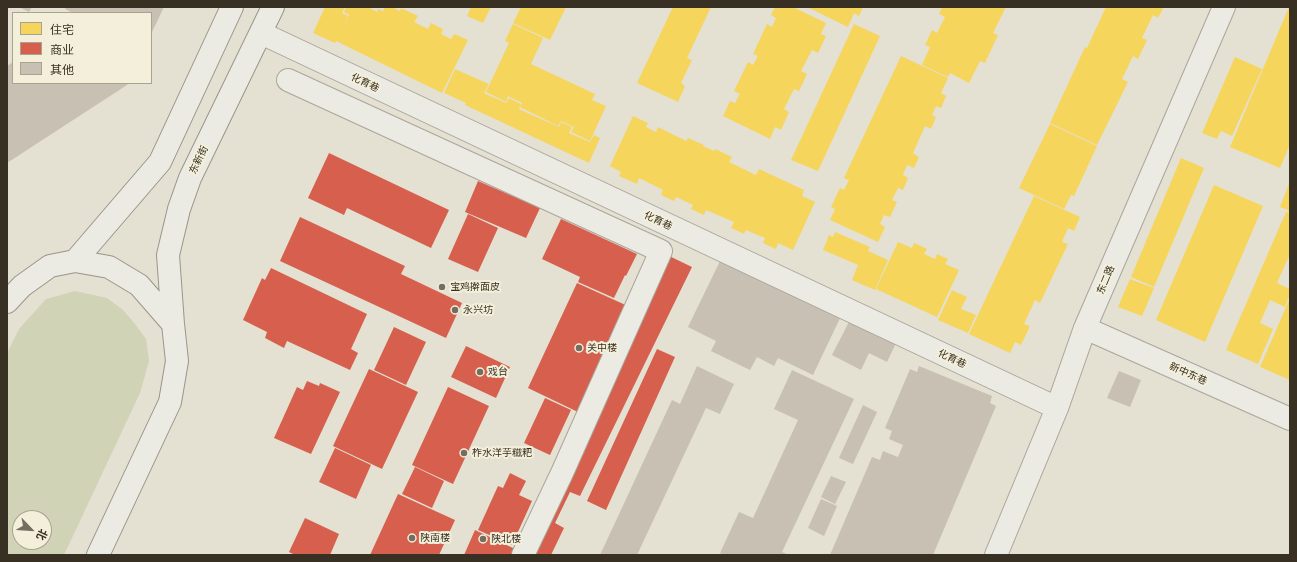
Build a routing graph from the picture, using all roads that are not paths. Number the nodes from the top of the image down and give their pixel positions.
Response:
1 (232, 7) edge
2 (273, 7) edge
3 (1224, 7) edge
4 (261, 33) junction
5 (288, 80) dead end
6 (75, 261) junction
7 (7, 302) edge
8 (173, 324) junction
9 (1085, 328) junction
10 (1057, 408) junction
11 (1290, 419) edge
12 (98, 555) edge
13 (523, 555) edge
14 (996, 555) edge

1 - 6 street
2 - 4 street, 东新街
3 - 9 street, 东二路
4 - 8 street, 东新街
4 - 10 street, 化育巷
5 - 13 street
6 - 7 street
6 - 8 street
8 - 12 street, 东新街
9 - 10 street, 东二路
9 - 11 street, 新中东巷
10 - 14 street, 东二路

